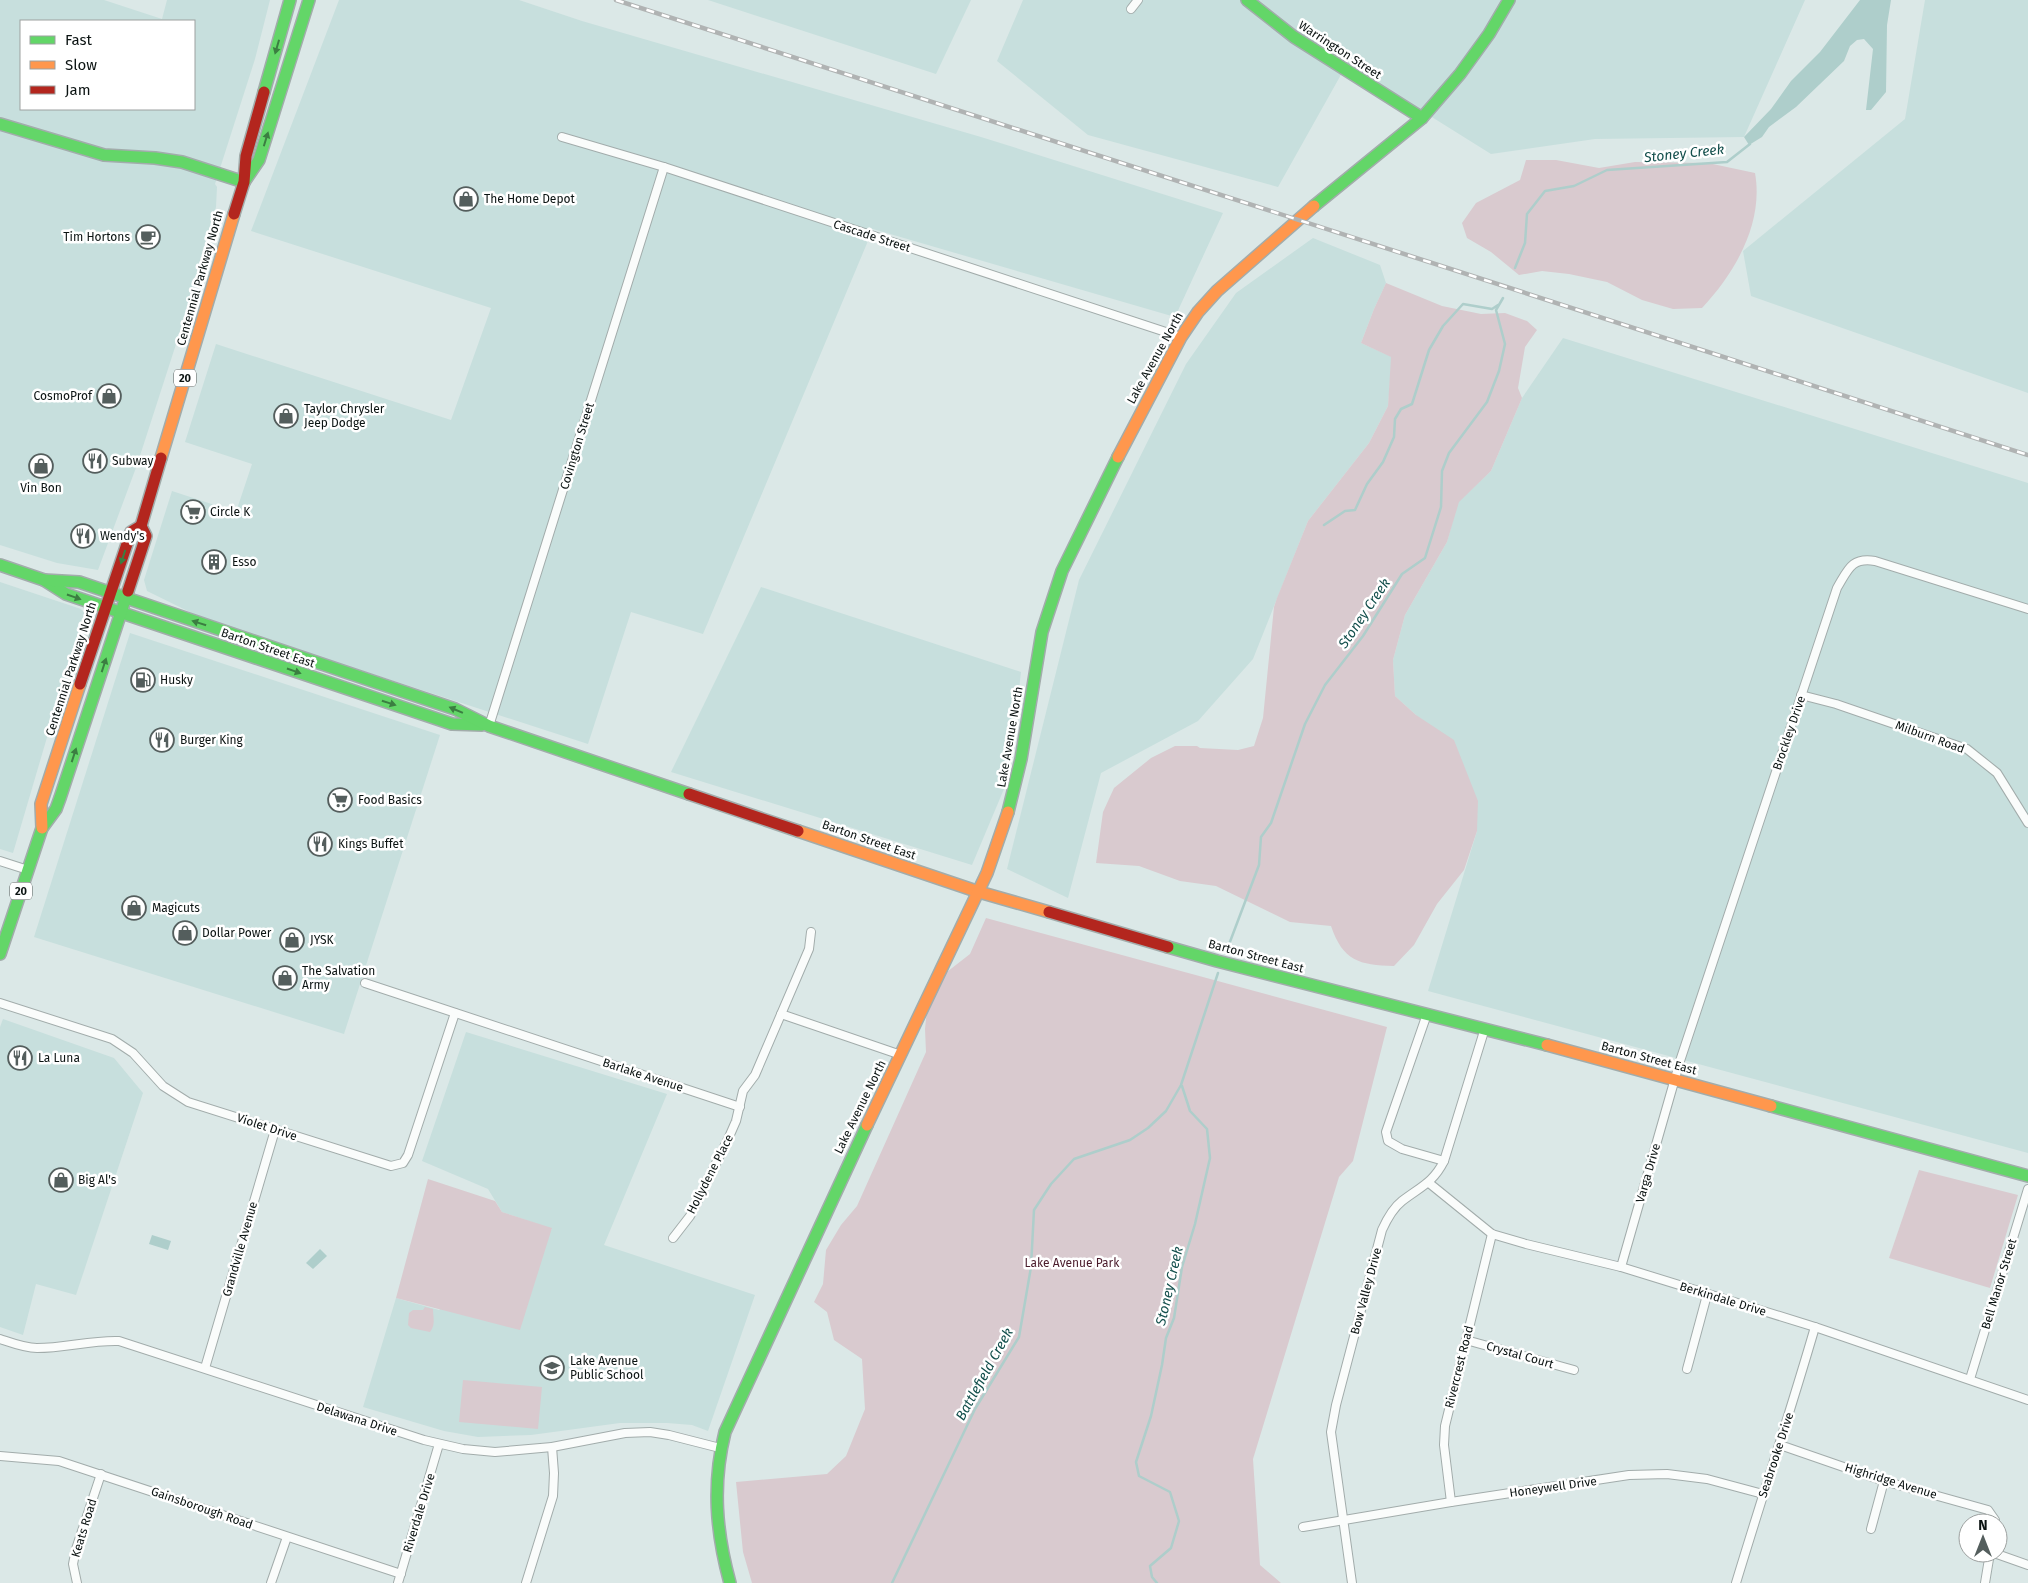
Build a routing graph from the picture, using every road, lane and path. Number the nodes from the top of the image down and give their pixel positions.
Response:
1 (290, 0) edge
2 (309, 0) edge
3 (1138, 0) edge
4 (1247, 0) edge
5 (1509, 0) edge
6 (1131, 9) dead end
7 (1422, 118) junction
8 (0, 124) edge
9 (562, 137) dead end
10 (664, 166) junction
11 (244, 182) junction
12 (1181, 337) junction
13 (141, 526) junction
14 (0, 565) edge
15 (44, 580) junction
16 (111, 593) junction
17 (126, 598) junction
18 (106, 608) junction
19 (2028, 609) edge
20 (121, 613) junction
21 (245, 638) junction
22 (240, 653) junction
23 (1801, 695) junction
24 (489, 726) junction
25 (2028, 823) edge
26 (42, 828) junction
27 (0, 861) edge
28 (28, 870) junction
29 (979, 892) junction
30 (811, 932) dead end
31 (0, 954) edge
32 (364, 983) dead end
33 (0, 1004) edge
34 (455, 1013) junction
35 (781, 1014) junction
36 (1427, 1014) junction
37 (1485, 1028) junction
38 (900, 1055) junction
39 (1674, 1079) junction
40 (740, 1107) junction
41 (275, 1130) junction
42 (1444, 1161) junction
43 (2028, 1176) edge
44 (1429, 1183) junction
45 (2028, 1189) edge
46 (1492, 1234) junction
47 (673, 1238) dead end
48 (1621, 1267) junction
49 (1707, 1295) junction
50 (1815, 1327) junction
51 (0, 1339) edge
52 (1466, 1340) junction
53 (205, 1368) junction
54 (1687, 1369) dead end
55 (1574, 1370) dead end
56 (1970, 1379) junction
57 (2028, 1400) edge
58 (440, 1444) junction
59 (1780, 1445) junction
60 (552, 1447) junction
61 (720, 1448) junction
62 (0, 1456) edge
63 (101, 1474) junction
64 (1884, 1481) junction
65 (1763, 1494) junction
66 (1450, 1502) junction
67 (1990, 1513) edge
68 (1342, 1521) junction
69 (1304, 1527) dead end
70 (1871, 1530) dead end
71 (287, 1537) junction
72 (2008, 1558) edge
73 (1988, 1563) edge
74 (2028, 1565) edge
75 (401, 1574) junction
76 (77, 1583) edge
77 (271, 1583) edge
78 (398, 1583) edge
79 (526, 1583) edge
80 (730, 1583) edge
81 (1352, 1583) edge
82 (1736, 1583) edge
83 (1985, 1583) edge

1 -> 11 main road, Centennial Parkway North / 20
11 -> 2 main road, Centennial Parkway North / 20
3 - 6 street
4 - 7 main road, Warrington Street
5 - 7 main road, Lake Avenue North
7 - 12 main road, Lake Avenue North
8 - 11 main road
9 - 10 street, Cascade Street
10 - 12 street, Cascade Street
10 - 24 street, Covington Street
11 - 13 main road, Centennial Parkway North / 20
12 - 29 main road, Lake Avenue North
13 -> 16 main road, Centennial Parkway North / 20
13 - 17 main road, Centennial Parkway North / 20
14 - 15 main road, Barton Street East
15 - 16 main road, Barton Street East
15 -> 18 main road, Barton Street East
16 - 17 main road, Barton Street East
16 - 18 main road, Centennial Parkway North / 20
17 - 20 main road, Centennial Parkway North / 20
21 -> 17 main road, Barton Street East
18 - 20 main road, Barton Street East
18 - 26 main road, Centennial Parkway North / 20
19 - 23 street, Brockley Drive
20 - 22 main road, Barton Street East
26 -> 20 main road, Centennial Parkway North / 20
21 - 22 main road
24 -> 21 main road, Barton Street East
22 -> 24 main road, Barton Street East
23 - 25 street, Milburn Road
23 - 39 street, Brockley Drive
24 - 29 main road, Barton Street East
26 - 28 main road, Centennial Parkway North / 20
27 - 28 street
28 - 31 main road, Centennial Parkway North / 20
29 - 36 main road, Barton Street East
29 - 38 main road, Lake Avenue North
30 - 35 street
32 - 34 street, Barlake Avenue
33 - 41 street, Violet Drive
34 - 40 street, Barlake Avenue
34 - 41 street, Violet Drive
35 - 38 street
35 - 40 street
36 - 37 main road, Barton Street East
36 - 42 street
37 - 39 main road, Barton Street East
37 - 42 street, Bow Valley Drive
38 - 61 main road, Lake Avenue North
39 - 43 main road, Barton Street East
39 - 48 street, Varga Drive
40 - 47 street, Hollydene Place
41 - 53 street, Grandville Avenue
42 - 44 street, Bow Valley Drive
44 - 46 street, Berkindale Drive
44 - 68 street, Bow Valley Drive
45 - 56 street, Bell Manor Street
46 - 48 street, Berkindale Drive
46 - 52 street, Rivercrest Road
48 - 49 street, Berkindale Drive
49 - 50 street, Berkindale Drive
49 - 54 street
50 - 56 street, Berkindale Drive
50 - 59 street, Seabrooke Drive
51 - 53 street, Delawana Drive
52 - 55 street, Crystal Court
52 - 66 street, Rivercrest Road
53 - 58 street, Delawana Drive
56 - 57 street, Berkindale Drive
58 - 60 street, Delawana Drive
58 - 75 street, Riverdale Drive
59 - 64 street, Highridge Avenue
59 - 65 street, Seabrooke Drive
60 - 61 street, Delawana Drive
60 - 79 street
61 - 80 main road, Lake Avenue North
62 - 63 street, Gainsborough Road
63 - 71 street, Gainsborough Road
63 - 76 street, Keats Road
64 - 67 street, Highridge Avenue
64 - 70 street
65 - 66 street, Honeywell Drive
65 - 82 street, Seabrooke Drive
66 - 68 street, Honeywell Drive
68 - 69 street, Honeywell Drive
68 - 81 street, Bow Valley Drive
71 - 75 street, Gainsborough Road
71 - 77 street
72 - 74 street
73 - 83 street
75 - 78 street, Riverdale Drive

